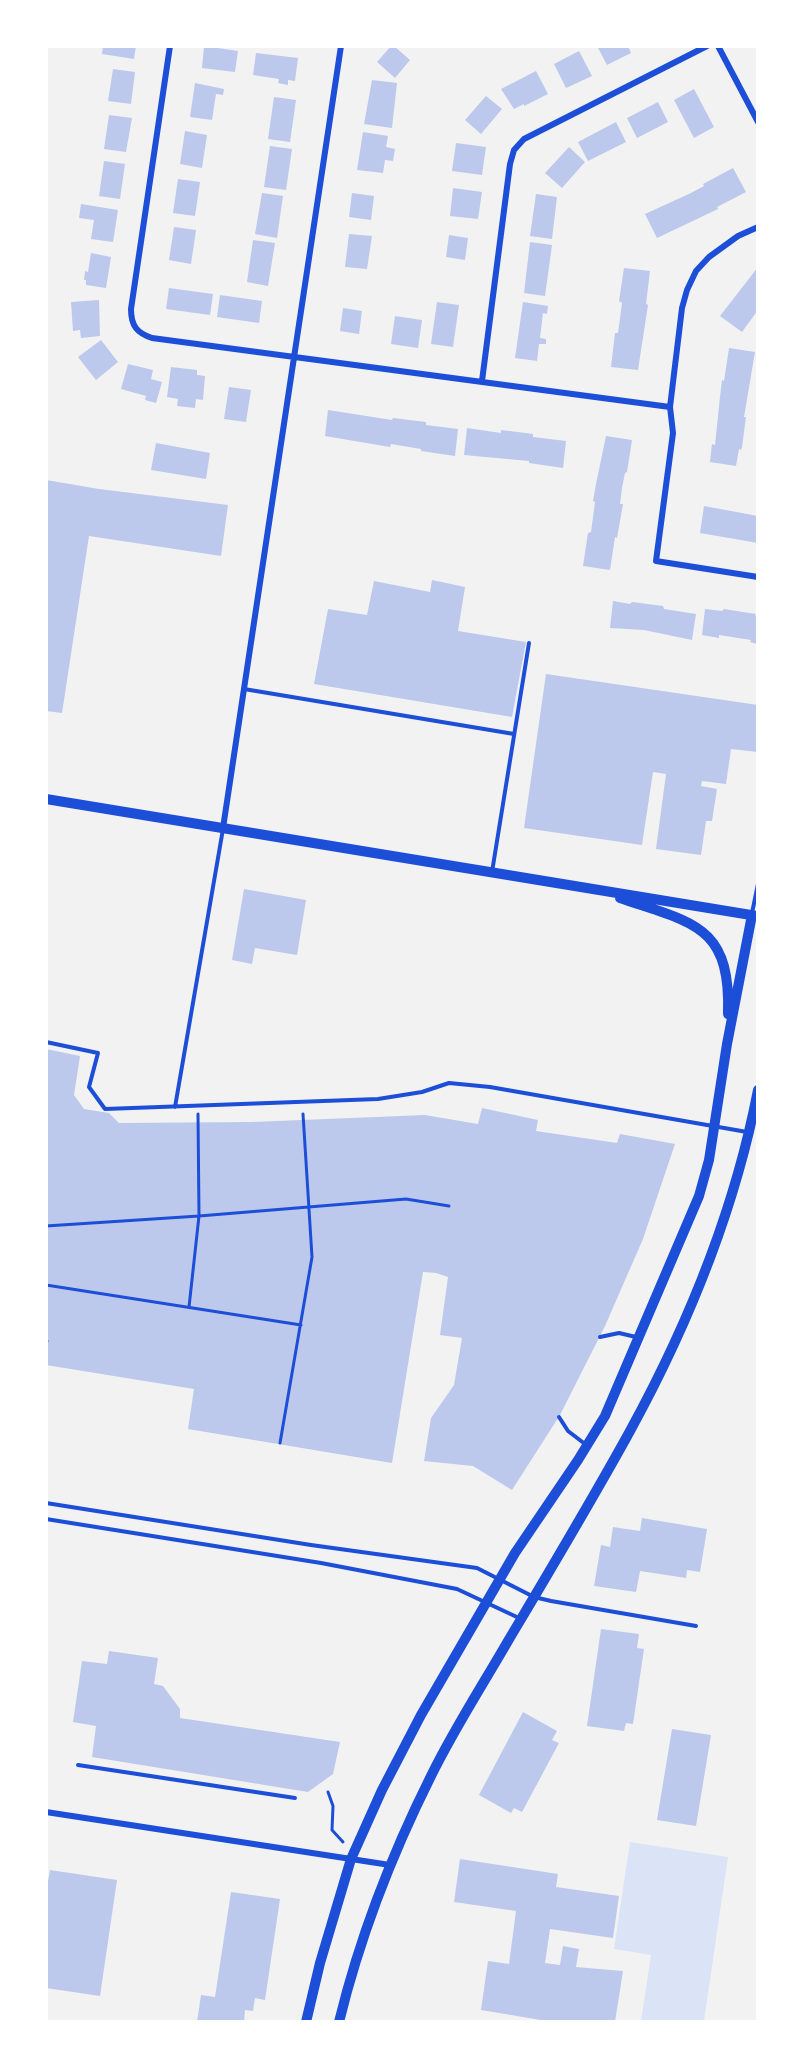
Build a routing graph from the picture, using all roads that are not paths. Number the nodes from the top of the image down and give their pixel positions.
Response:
1 (170, 46) edge
2 (341, 46) edge
3 (707, 46) edge
4 (718, 46) edge
5 (758, 122) edge
6 (758, 227) edge
7 (294, 358) junction
8 (482, 381) junction
9 (670, 406) junction
10 (758, 577) edge
11 (529, 643) dead end
12 (244, 689) junction
13 (514, 734) junction
14 (46, 799) edge
15 (224, 828) junction
16 (492, 872) junction
17 (758, 884) edge
18 (594, 889) junction
19 (755, 916) edge
20 (46, 1042) edge
21 (728, 1044) junction
22 (758, 1090) edge
23 (175, 1107) junction
24 (715, 1126) junction
25 (749, 1132) junction
26 (600, 1337) dead end
27 (639, 1338) junction
28 (559, 1417) dead end
29 (587, 1445) junction
30 (46, 1503) edge
31 (46, 1519) edge
32 (501, 1579) junction
33 (534, 1597) junction
34 (488, 1602) junction
35 (521, 1619) junction
36 (696, 1626) dead end
37 (78, 1765) dead end
38 (295, 1798) dead end
39 (46, 1812) edge
40 (351, 1859) junction
41 (390, 1865) junction
42 (306, 2022) edge
43 (339, 2022) edge

1 - 7 street
2 - 7 street
3 - 8 street
4 - 5 street
6 - 9 street
7 - 8 street
7 - 12 street
8 - 9 street
9 - 10 street
11 - 13 lane
12 - 13 lane
12 - 15 street
13 - 16 lane
14 - 15 main road
15 - 16 main road
15 - 23 lane
16 - 18 main road
17 - 19 lane
18 - 19 main road
18 - 21 main road
19 - 21 main road
20 - 23 lane
21 - 24 main road
22 - 25 main road
23 - 24 lane
24 - 25 lane
24 - 27 main road
25 - 33 main road
26 - 27 lane
27 - 29 main road
28 - 29 lane
29 - 32 main road
30 - 32 lane
31 - 34 lane
32 - 33 lane
32 - 34 main road
33 - 35 main road
33 - 36 lane
34 - 35 lane
34 - 40 main road
35 - 41 main road
37 - 38 lane
39 - 40 street
40 - 41 street
40 - 42 main road
41 - 43 main road

